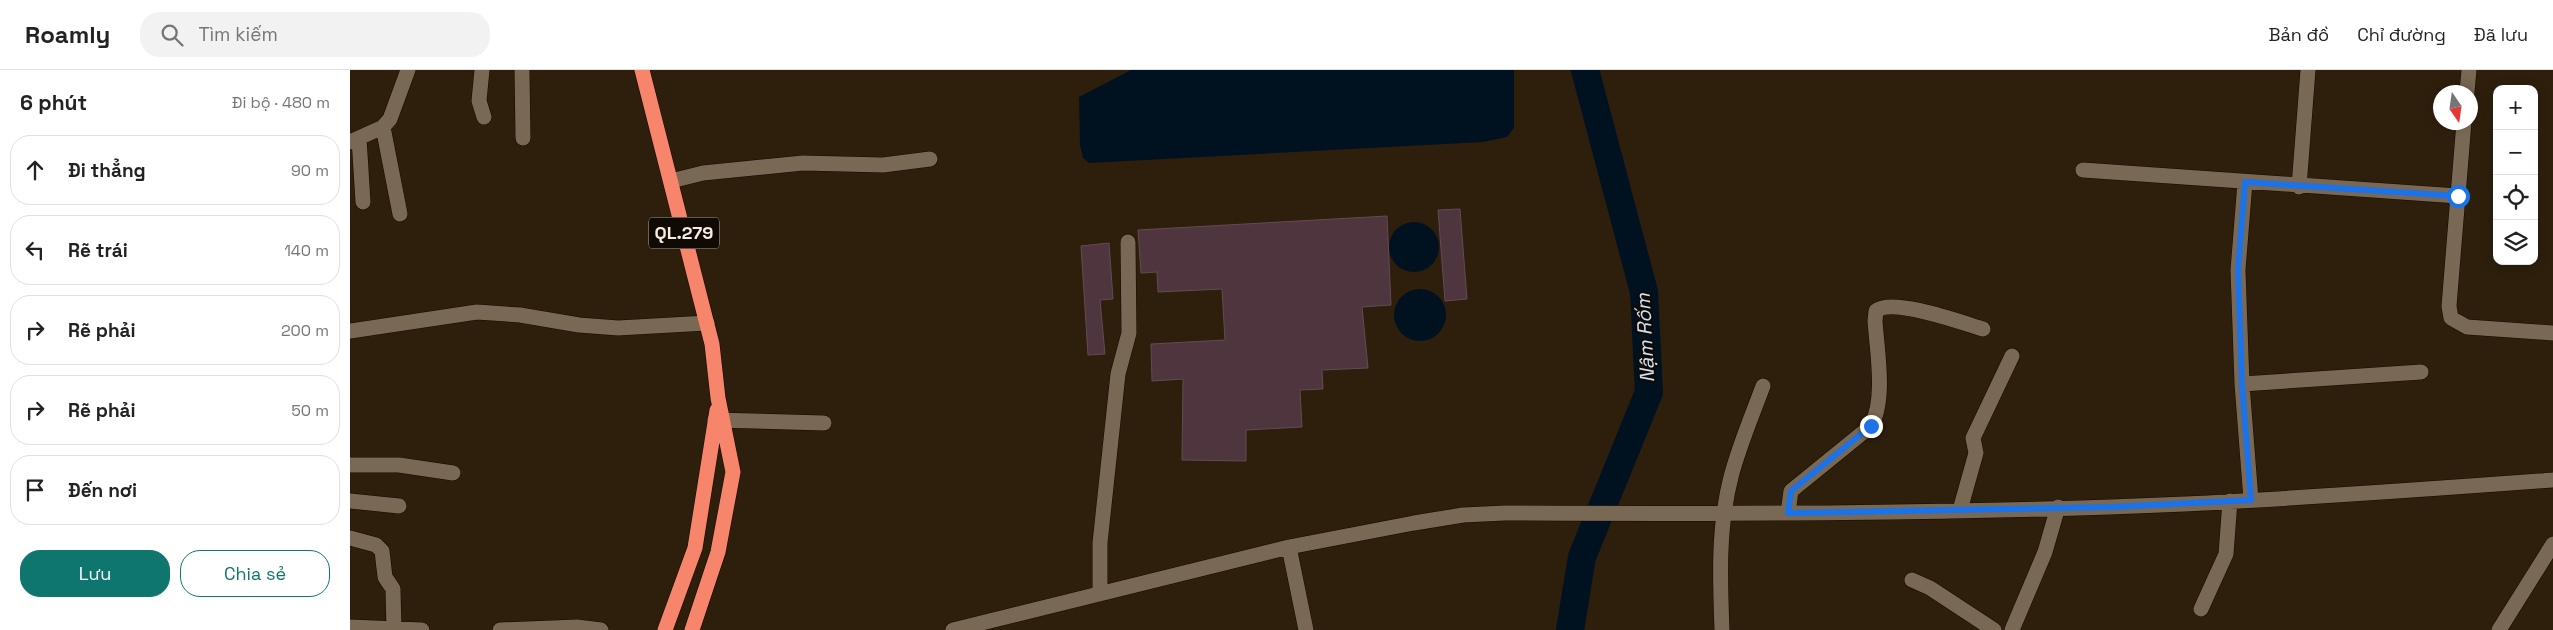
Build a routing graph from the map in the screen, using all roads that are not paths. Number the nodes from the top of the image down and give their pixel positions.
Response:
1 (408, 70) edge
2 (482, 70) edge
3 (522, 70) edge
4 (642, 70) edge
5 (2308, 70) edge
6 (2469, 70) edge
7 (2468, 85) edge
8 (484, 117) dead end
9 (383, 127) junction
10 (2463, 130) edge
11 (523, 138) dead end
12 (354, 140) edge
13 (930, 158) dead end
14 (2082, 170) dead end
15 (671, 181) junction
16 (2245, 182) junction
17 (2299, 186) junction
18 (2458, 196) junction
19 (363, 202) dead end
20 (400, 214) dead end
21 (1128, 242) dead end
22 (707, 323) junction
23 (1983, 329) dead end
24 (350, 331) edge
25 (2553, 333) edge
26 (2012, 356) dead end
27 (2421, 372) dead end
28 (2242, 384) junction
29 (1762, 386) dead end
30 (719, 420) junction
31 (824, 423) dead end
32 (350, 465) edge
33 (453, 473) dead end
34 (2553, 480) edge
35 (2251, 500) junction
36 (350, 501) edge
37 (2230, 502) junction
38 (399, 506) dead end
39 (2058, 507) junction
40 (1960, 510) junction
41 (1788, 513) junction
42 (1716, 514) junction
43 (350, 538) edge
44 (2553, 544) edge
45 (1289, 547) junction
46 (1912, 580) dead end
47 (1100, 594) junction
48 (2201, 609) dead end
49 (988, 626) edge
50 (350, 628) edge
51 (394, 630) edge
52 (422, 630) edge
53 (500, 630) edge
54 (601, 630) edge
55 (665, 630) edge
56 (692, 630) edge
57 (953, 630) edge
58 (1306, 630) edge
59 (1722, 630) edge
60 (1994, 630) edge
61 (2012, 630) edge
62 (2499, 630) edge

1 - 9 street
2 - 8 street
3 - 11 street
4 - 15 highway, QL.279
5 - 17 street
6 - 7 street
9 - 12 street
9 - 20 street
10 - 18 street
12 - 19 street
13 - 15 street
14 - 16 street
15 - 22 highway, QL.279
16 - 17 street
16 - 28 street
17 - 18 street
18 - 25 street
21 - 47 street
22 - 24 street
22 - 30 highway, QL.279
23 - 41 street
26 - 40 street
27 - 28 street
28 - 35 street
29 - 42 street
30 - 31 street
30 - 55 highway, QL.279
30 - 56 highway, QL.279
32 - 33 street
34 - 35 street
35 - 37 street
36 - 38 street
37 - 39 street
37 - 48 street
39 - 40 street
39 - 61 street
40 - 41 street
41 - 42 street
42 - 45 street
42 - 59 street
43 - 51 street
44 - 62 street
45 - 47 street
45 - 58 street
46 - 60 street
47 - 49 street
49 - 57 street
50 - 51 street
51 - 52 street
53 - 54 street

